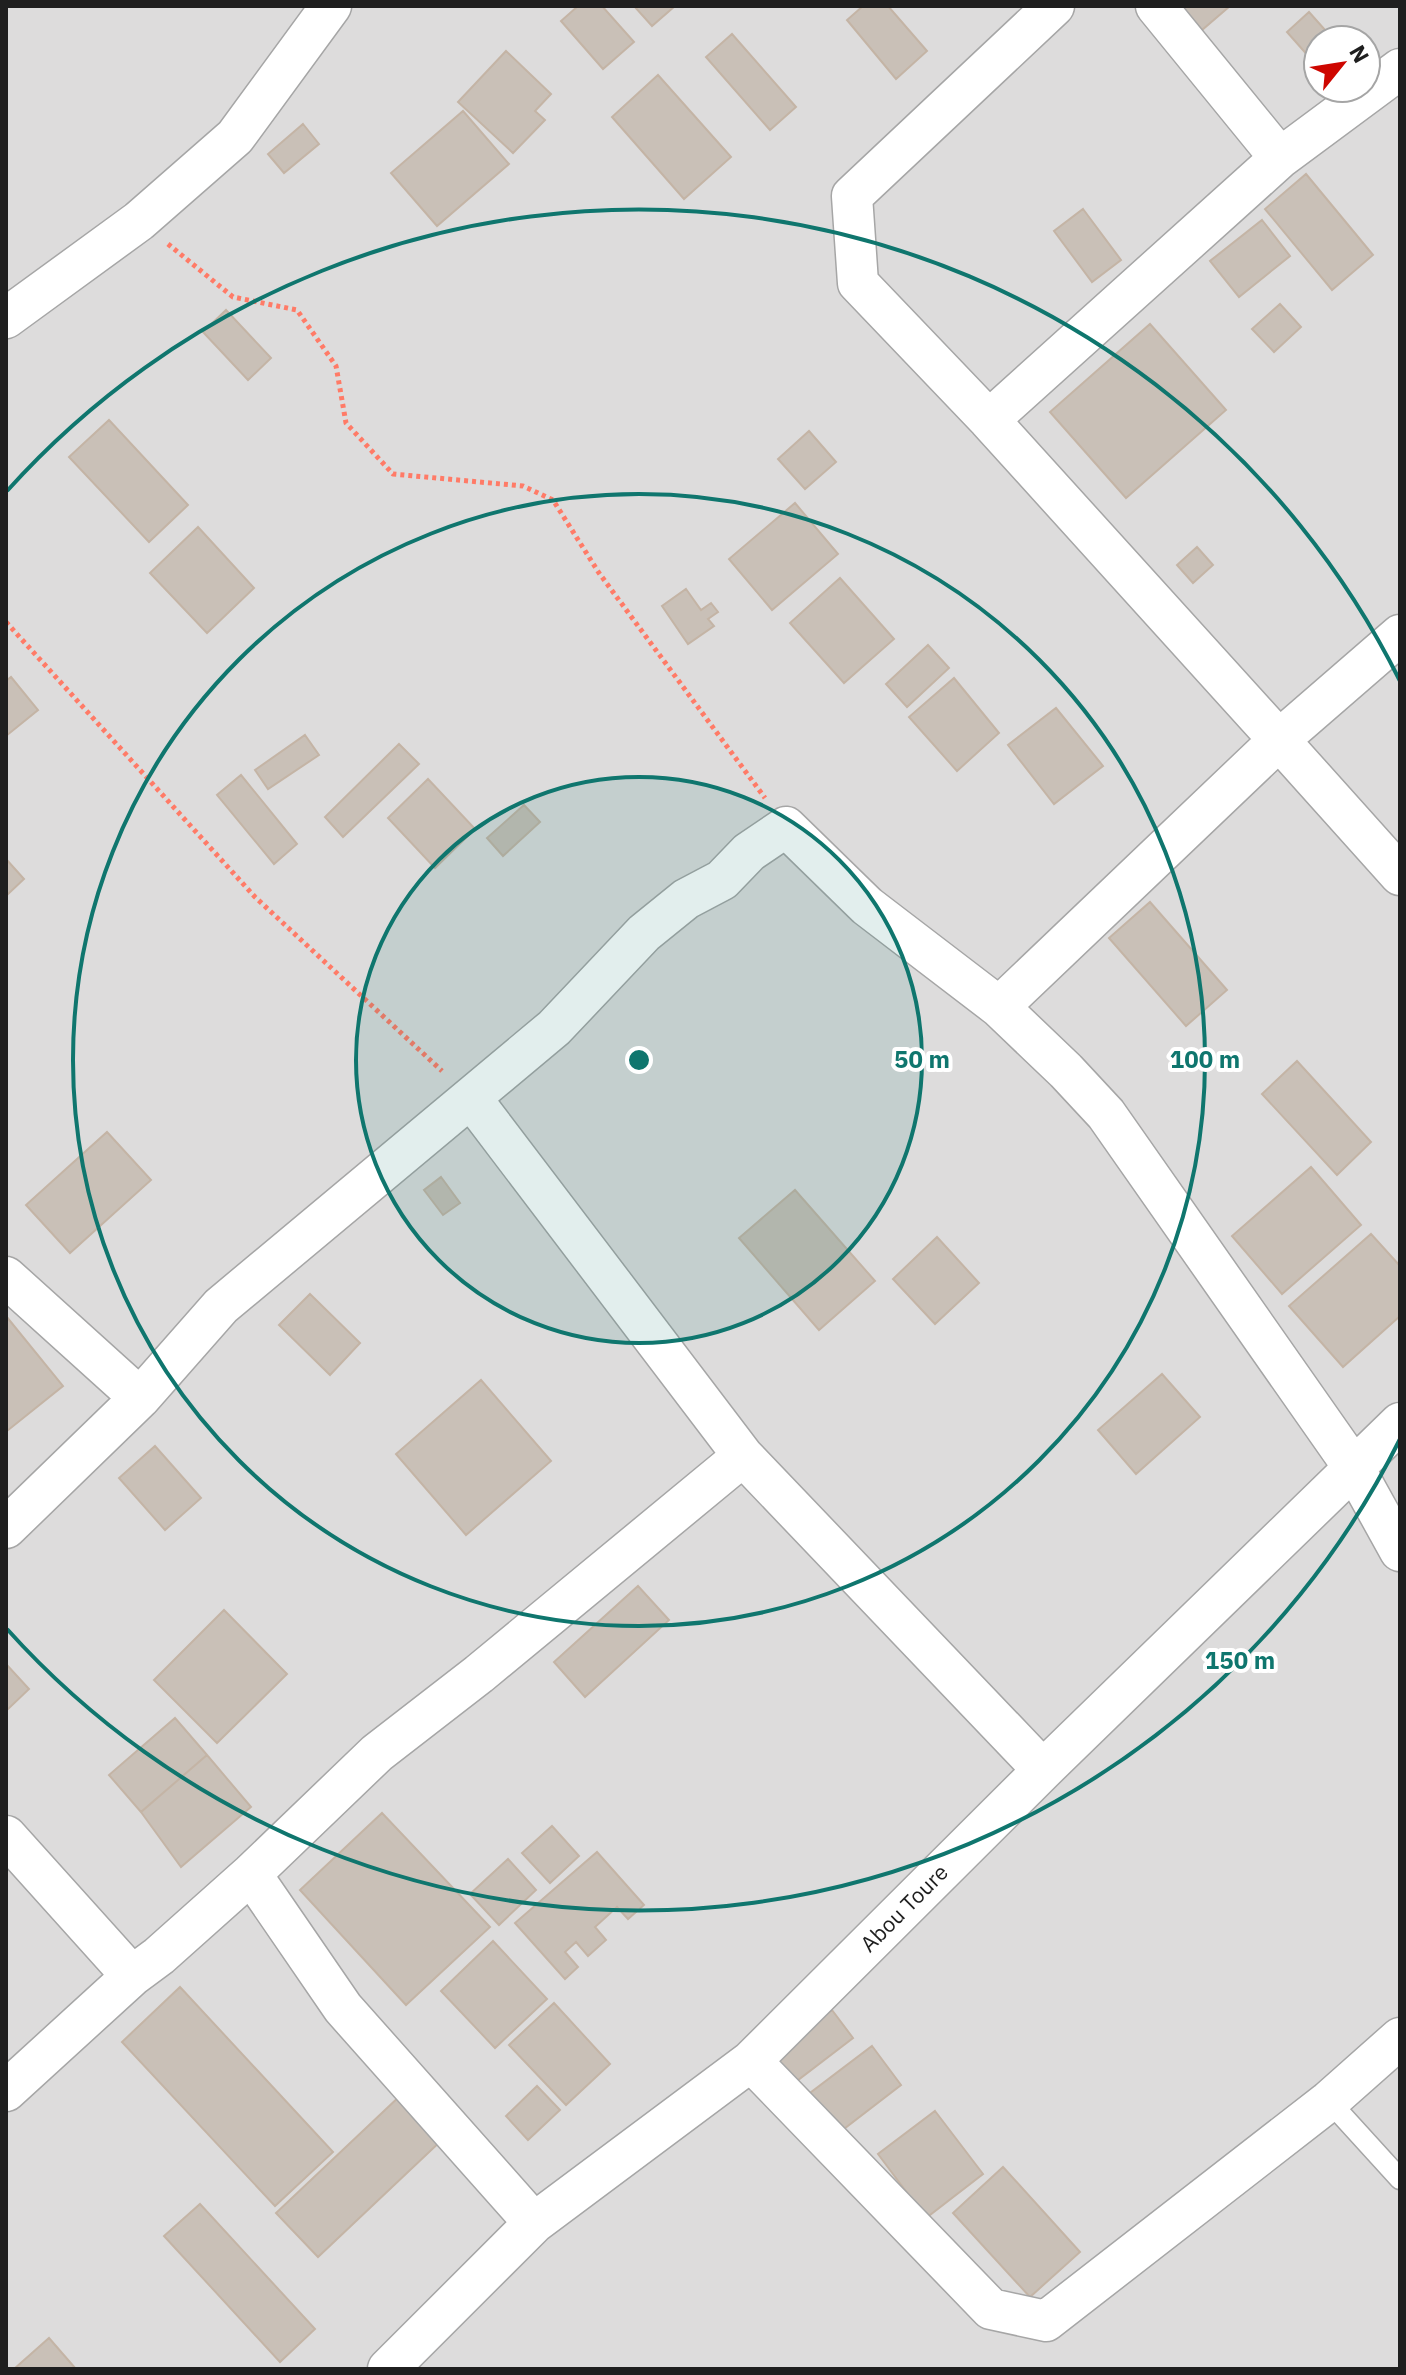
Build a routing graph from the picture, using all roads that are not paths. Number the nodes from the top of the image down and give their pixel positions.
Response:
1 (331, 6) edge
2 (1054, 6) edge
3 (1156, 6) edge
4 (1400, 69) edge
5 (1280, 158) junction
6 (6, 318) edge
7 (989, 420) junction
8 (1400, 635) edge
9 (1279, 740) junction
10 (1400, 875) edge
11 (999, 1007) junction
12 (471, 1098) junction
13 (6, 1277) edge
14 (140, 1398) junction
15 (1400, 1423) edge
16 (743, 1456) junction
17 (1354, 1468) junction
18 (6, 1528) edge
19 (1400, 1551) edge
20 (1043, 1770) junction
21 (6, 1836) edge
22 (251, 1874) junction
23 (132, 1976) junction
24 (1400, 2038) edge
25 (751, 2061) junction
26 (6, 2091) edge
27 (1329, 2101) junction
28 (1400, 2179) edge
29 (534, 2223) junction
30 (388, 2369) edge

1 - 6 street
2 - 7 street
3 - 5 street
4 - 5 street
5 - 7 street
7 - 9 street
8 - 9 street
9 - 10 street
9 - 11 street
11 - 12 street
11 - 17 street
12 - 14 street
12 - 16 street
13 - 14 street
14 - 18 street
15 - 17 street, Abou Toure
16 - 20 street
16 - 22 street
17 - 19 street
17 - 20 street, Abou Toure
20 - 25 street, Abou Toure
21 - 23 street
22 - 23 street
22 - 29 street
23 - 26 street
24 - 27 street
25 - 27 street
25 - 29 street, Abou Toure
27 - 28 lane
29 - 30 street, Abou Toure

